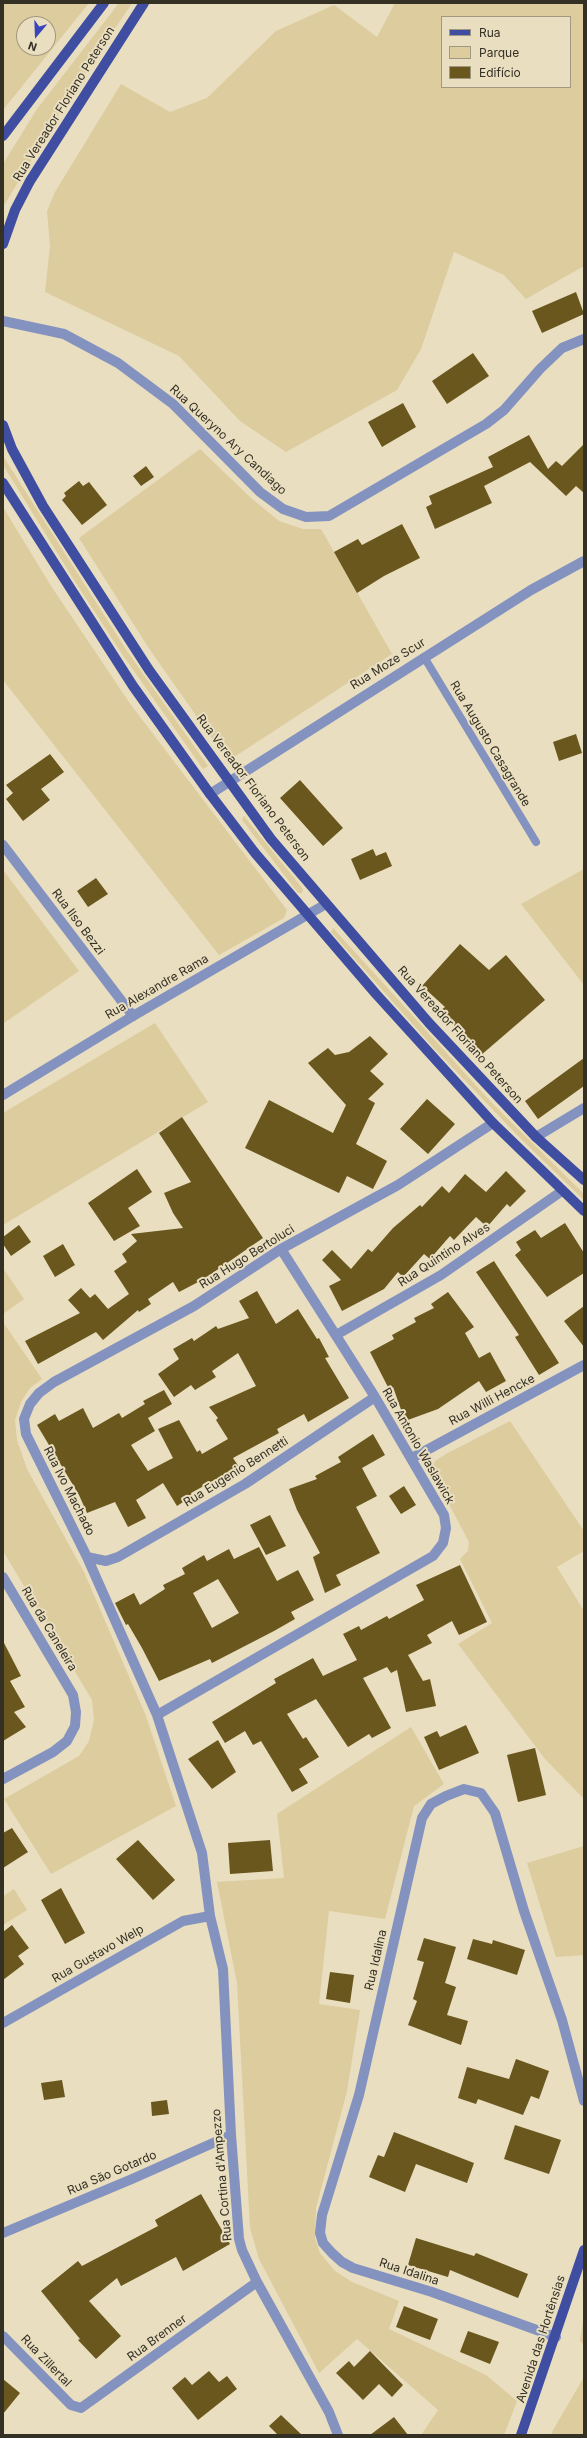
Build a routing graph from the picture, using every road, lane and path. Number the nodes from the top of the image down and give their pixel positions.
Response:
1 (104, 3) edge
2 (144, 3) edge
3 (3, 136) edge
4 (3, 244) edge
5 (3, 320) edge
6 (584, 339) edge
7 (3, 425) edge
8 (3, 483) edge
9 (584, 561) edge
10 (424, 657) junction
11 (229, 781) junction
12 (210, 794) junction
13 (536, 842) dead end
14 (3, 845) edge
15 (326, 904) junction
16 (309, 915) junction
17 (133, 1016) junction
18 (3, 1095) edge
19 (584, 1108) edge
20 (492, 1123) junction
21 (536, 1138) junction
22 (584, 1180) edge
23 (562, 1191) junction
24 (584, 1211) edge
25 (280, 1249) junction
26 (336, 1336) junction
27 (584, 1365) edge
28 (375, 1397) junction
29 (24, 1419) joint
30 (412, 1458) junction
31 (87, 1557) junction
32 (3, 1577) edge
33 (157, 1715) junction
34 (3, 1779) edge
35 (210, 1916) junction
36 (3, 2023) edge
37 (584, 2101) edge
38 (231, 2135) junction
39 (3, 2232) edge
40 (584, 2250) edge
41 (257, 2282) junction
42 (3, 2336) edge
43 (556, 2337) junction
44 (70, 2405) joint
45 (338, 2435) edge
46 (521, 2435) edge

1 - 3 main road, Rua Vereador Floriano Peterson
2 - 4 main road, Rua Vereador Floriano Peterson
5 - 6 street, Rua Queryno Ary Candiago
7 - 11 main road, Rua Vereador Floriano Peterson
8 - 12 main road
9 - 10 street, Rua Moze Scur
10 - 11 street, Rua Moze Scur
10 - 13 lane, Rua Augusto Casagrande
11 - 12 street, Rua Moze Scur
11 - 15 main road, Rua Vereador Floriano Peterson
12 - 16 main road
14 - 17 street, Rua Ilso Bezzi
15 - 16 street, Rua Alexandre Rama
15 - 21 main road, Rua Vereador Floriano Peterson
16 - 17 street, Rua Alexandre Rama
16 - 20 main road
17 - 18 street, Rua Alexandre Rama
19 - 21 street
20 - 23 main road
20 - 25 street, Rua Hugo Bertoluci
21 - 22 main road, Rua Vereador Floriano Peterson
23 - 24 main road
23 - 26 street, Rua Quintino Alves
25 - 26 street, Rua Antonio Waslawick
25 - 29 street, Rua Hugo Bertoluci
26 - 28 street, Rua Antonio Waslawick
27 - 30 street, Rua Willi Hencke
28 - 30 street, Rua Antonio Waslawick
28 - 31 street, Rua Eugenio Bennetti
29 - 31 street, Rua Ivo Machado
30 - 33 street, Rua Antonio Waslawick
31 - 33 street, Rua Ivo Machado
32 - 34 street, Rua da Caneleira
33 - 35 street, Rua Cortina d'Ampezzo
35 - 36 street, Rua Gustavo Welp
35 - 38 street, Rua Cortina d'Ampezzo
37 - 43 street, Rua Idalina
38 - 39 street, Rua São Gotardo
38 - 41 street, Rua Cortina d'Ampezzo
40 - 43 main road, Avenida das Hortênsias
41 - 44 street, Rua Brenner
41 - 45 street, Rua Cortina d'Ampezzo
42 - 44 street, Rua Zillertal
43 - 46 main road, Avenida das Hortênsias

